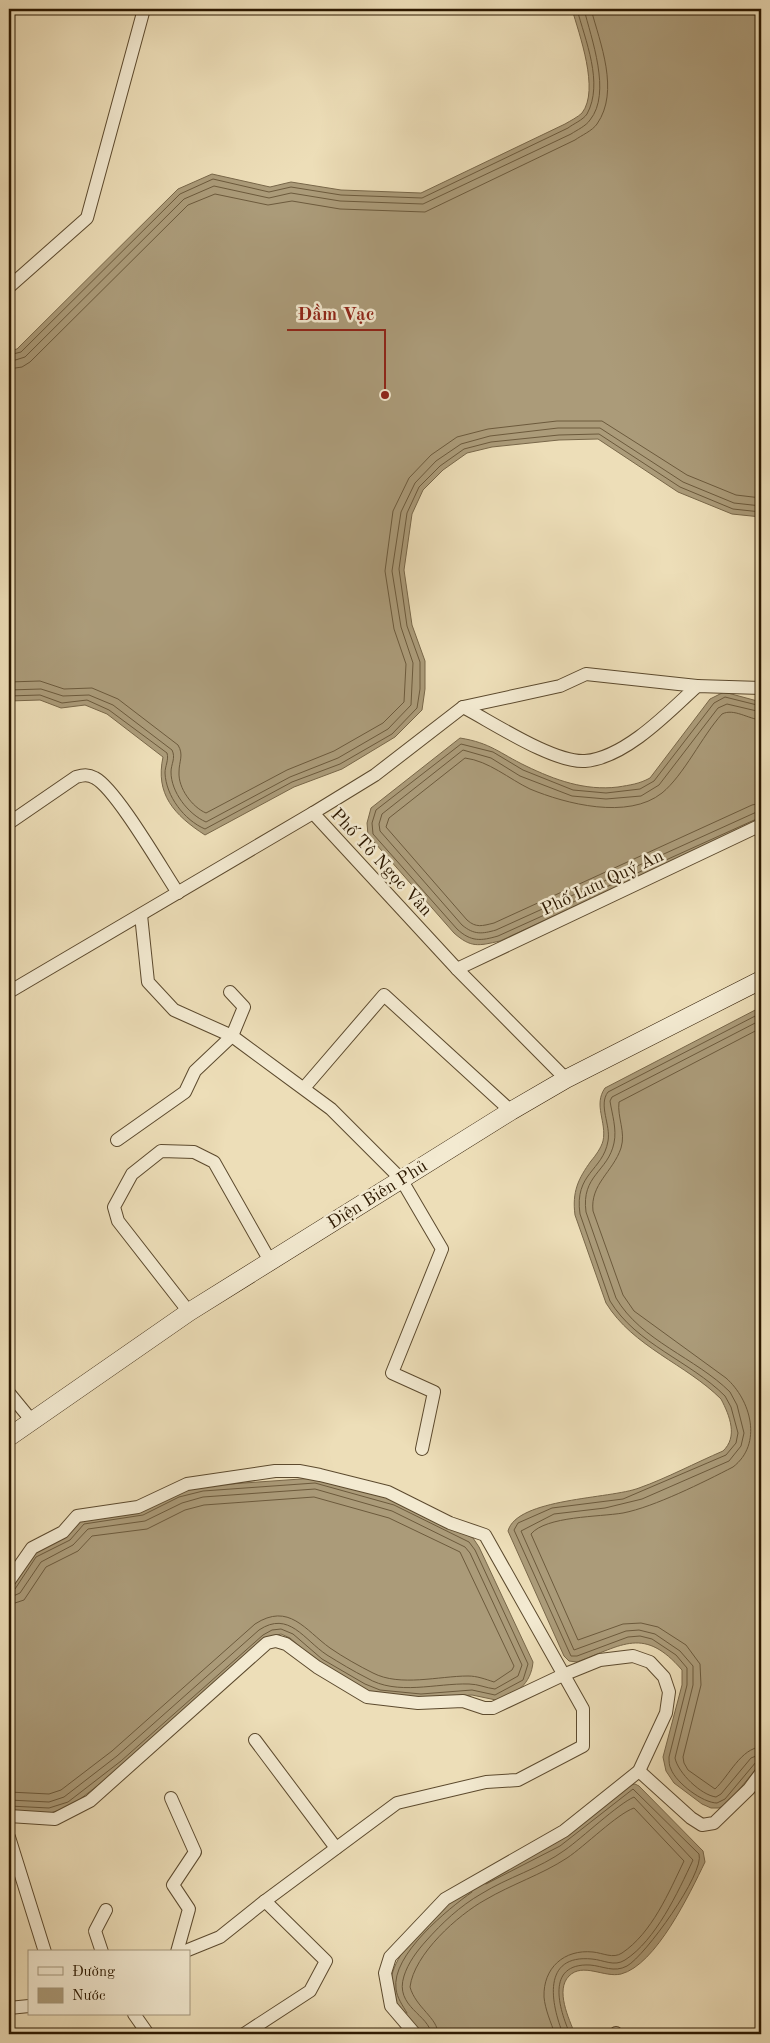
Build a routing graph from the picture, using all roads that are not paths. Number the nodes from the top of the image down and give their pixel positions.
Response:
1 (144, 9) edge
2 (9, 287) edge
3 (697, 686) junction
4 (761, 688) edge
5 (463, 707) junction
6 (313, 813) junction
7 (9, 823) edge
8 (761, 825) edge
9 (178, 893) junction
10 (141, 914) junction
11 (457, 969) junction
12 (761, 980) edge
13 (9, 992) edge
14 (230, 992) dead end
15 (232, 1036) junction
16 (566, 1080) junction
17 (304, 1088) junction
18 (511, 1111) junction
19 (117, 1140) dead end
20 (401, 1179) junction
21 (270, 1261) junction
22 (189, 1312) junction
23 (9, 1393) edge
24 (32, 1421) junction
25 (9, 1437) edge
26 (422, 1449) dead end
27 (9, 1580) edge
28 (563, 1675) junction
29 (255, 1740) dead end
30 (638, 1771) junction
31 (761, 1773) edge
32 (171, 1798) dead end
33 (9, 1816) edge
34 (9, 1837) edge
35 (336, 1848) junction
36 (265, 1901) junction
37 (106, 1910) dead end
38 (44, 1950) edge
39 (101, 1950) edge
40 (178, 1950) edge
41 (188, 1950) edge
42 (28, 2006) edge
43 (9, 2008) edge
44 (135, 2016) edge
45 (148, 2034) edge
46 (244, 2034) edge
47 (415, 2034) edge

1 - 2 street
3 - 4 street
3 - 5 street
3 - 5 street
5 - 6 street
6 - 9 street, Phố Tô Ngọc Vân
6 - 11 street, Phố Tô Ngọc Vân
7 - 9 street
8 - 11 street, Phố Lưu Quý An
9 - 10 street, Phố Tô Ngọc Vân
10 - 13 street, Phố Tô Ngọc Vân
10 - 15 street
11 - 16 street, Phố Tô Ngọc Vân
12 - 16 street, Điện Biên Phủ
14 - 15 street
15 - 17 street
15 - 19 street
16 - 18 street, Điện Biên Phủ
17 - 18 street
17 - 20 street
18 - 20 street, Điện Biên Phủ
20 - 21 street, Điện Biên Phủ
20 - 26 street
21 - 22 street, Điện Biên Phủ
21 - 22 street
22 - 24 street, Điện Biên Phủ
23 - 24 street
24 - 25 street, Điện Biên Phủ
27 - 28 street
28 - 30 street
28 - 33 street
28 - 35 street
29 - 35 street
30 - 31 street
30 - 47 street
32 - 40 street
34 - 38 street
35 - 36 street
36 - 41 street
36 - 46 street
37 - 39 street
42 - 43 street
44 - 45 street

